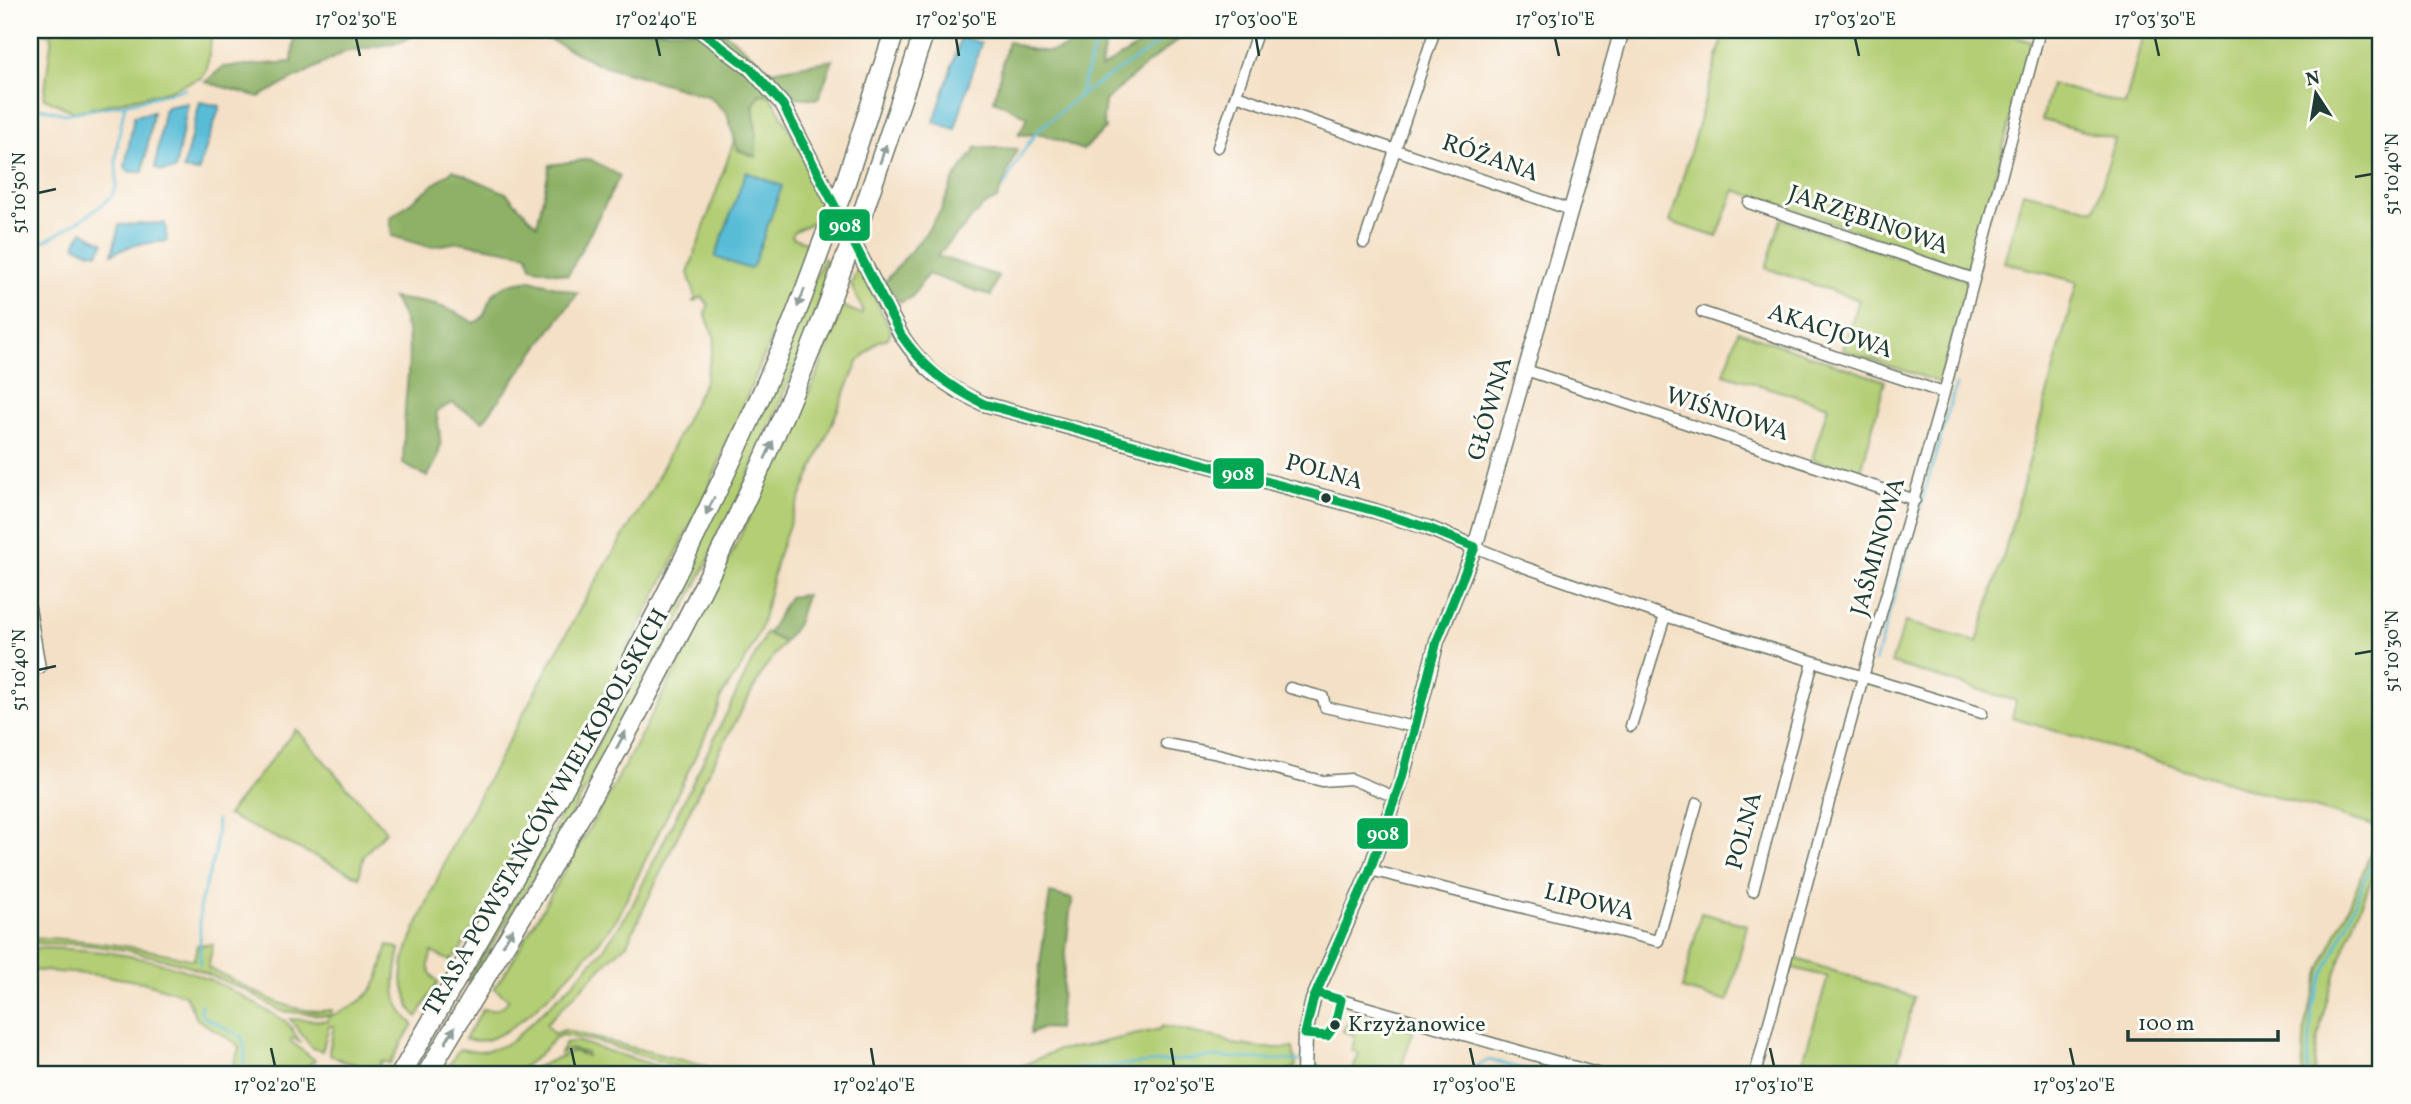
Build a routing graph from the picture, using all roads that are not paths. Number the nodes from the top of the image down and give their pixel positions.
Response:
1 (699, 30) edge
2 (895, 30) edge
3 (925, 30) edge
4 (1258, 30) edge
5 (1435, 30) edge
6 (1622, 30) edge
7 (2040, 30) edge
8 (1236, 95) junction
9 (1218, 147) dead end
10 (1395, 149) junction
11 (1749, 203) dead end
12 (1571, 209) junction
13 (1364, 243) dead end
14 (1974, 279) junction
15 (1702, 312) dead end
16 (1526, 370) junction
17 (1944, 393) junction
18 (1915, 500) junction
19 (1475, 547) junction
20 (30, 608) edge
21 (1665, 616) junction
22 (1813, 662) junction
23 (40, 668) dead end
24 (1863, 677) junction
25 (1290, 688) dead end
26 (1982, 713) dead end
27 (1630, 726) dead end
28 (1414, 727) junction
29 (1166, 744) dead end
30 (1395, 797) junction
31 (1697, 803) dead end
32 (1370, 870) junction
33 (1753, 891) dead end
34 (1317, 993) junction
35 (1304, 1071) edge
36 (401, 1074) edge
37 (427, 1074) edge
38 (1600, 1074) edge
39 (1755, 1074) edge

1 - 19 street, POLNA
2 -> 36 highway, TRASA POWSTAŃCÓW WIELKOPOLSKICH, bridge
37 -> 3 highway, TRASA POWSTAŃCÓW WIELKOPOLSKICH, bridge
4 - 8 street
5 - 10 street
6 - 12 street, GŁÓWNA
7 - 14 street, JAŚMINOWA
8 - 9 street
8 - 10 street, RÓŻANA
10 - 12 street, RÓŻANA
10 - 13 street
11 - 14 street, JARZĘBINOWA
12 - 16 street, GŁÓWNA
14 - 17 street, JAŚMINOWA
15 - 17 street, AKACJOWA
16 - 18 street, WIŚNIOWA
16 - 19 street, GŁÓWNA
17 - 18 street, JAŚMINOWA
18 - 24 street, JAŚMINOWA
19 - 21 street, POLNA
19 - 28 street, GŁÓWNA
20 - 23 street
21 - 22 street, POLNA
21 - 27 street
22 - 24 street, POLNA
22 - 33 street, POLNA
24 - 26 street, POLNA
24 - 39 street, JAŚMINOWA
25 - 28 street
28 - 30 street, GŁÓWNA
29 - 30 street
30 - 32 street, GŁÓWNA
31 - 32 street, LIPOWA
32 - 34 street, GŁÓWNA
34 - 35 street, GŁÓWNA
34 - 38 street

